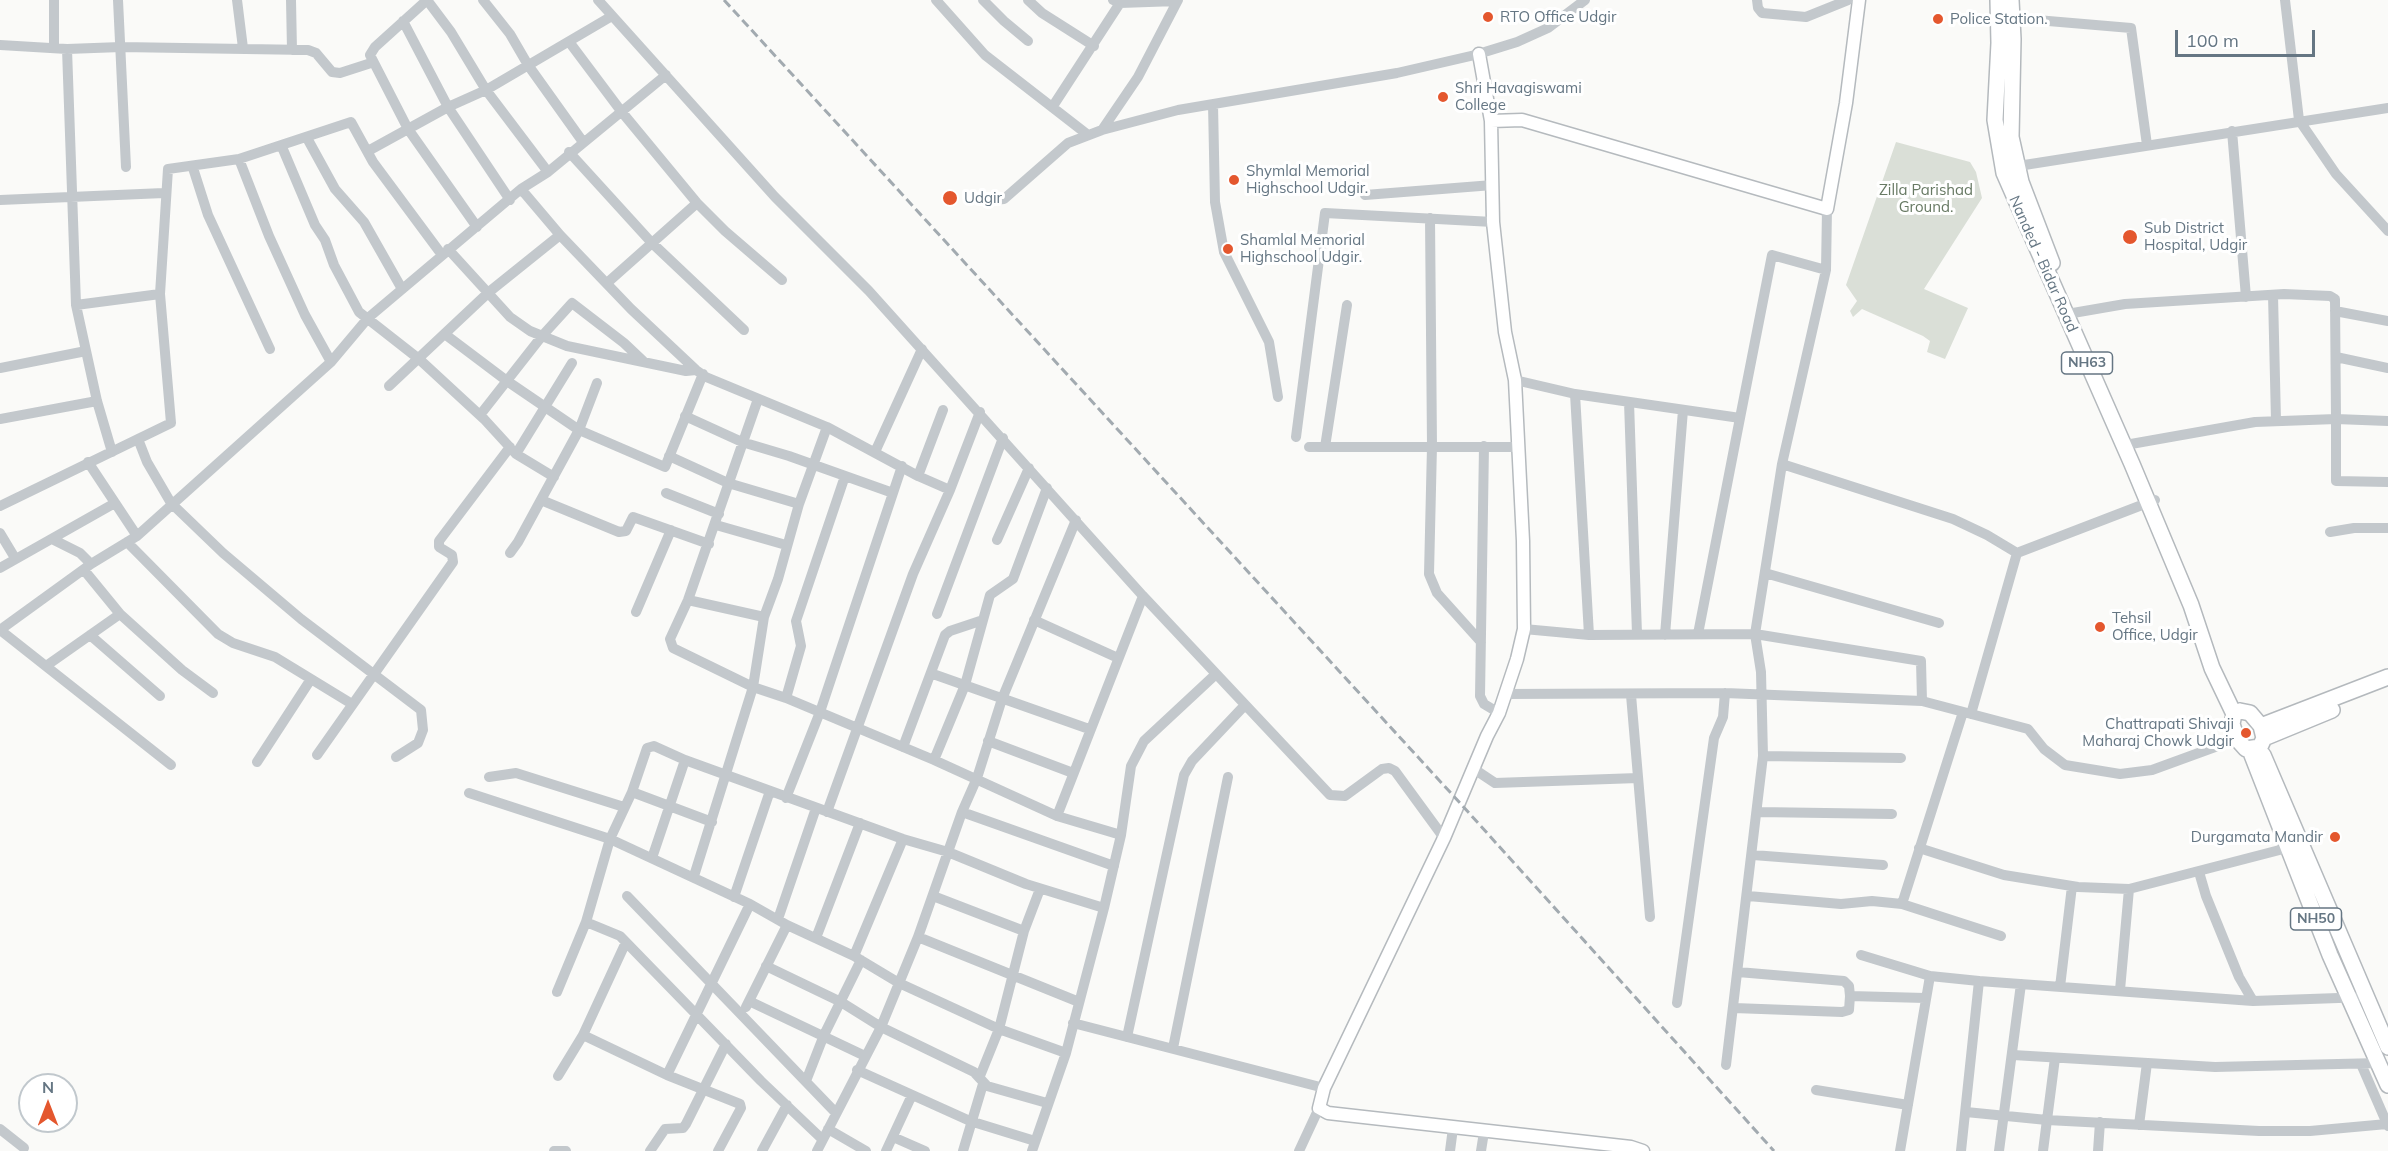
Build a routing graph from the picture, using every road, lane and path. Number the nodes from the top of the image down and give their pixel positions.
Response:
1 (54, 0) edge
2 (118, 0) edge
3 (237, 0) edge
4 (291, 0) edge
5 (427, 0) edge
6 (483, 0) edge
7 (598, 0) edge
8 (936, 0) edge
9 (983, 0) edge
10 (1028, 0) edge
11 (1177, 0) edge
12 (1585, 0) edge
13 (1757, 0) edge
14 (1848, 0) edge
15 (1859, 0) edge
16 (1998, 0) edge
17 (2011, 0) edge
18 (2285, 0) edge
19 (1117, 1) edge
20 (612, 16) junction
21 (2013, 18) junction
22 (403, 21) junction
23 (1028, 40) dead end
24 (570, 43) junction
25 (0, 45) edge
26 (1094, 46) junction
27 (121, 47) junction
28 (54, 48) junction
29 (243, 48) junction
30 (67, 49) junction
31 (292, 50) junction
32 (1479, 54) junction
33 (371, 63) junction
34 (528, 65) junction
35 (666, 75) junction
36 (486, 90) junction
37 (1213, 104) junction
38 (1053, 106) junction
39 (448, 107) junction
40 (2388, 108) edge
41 (621, 111) junction
42 (2299, 120) junction
43 (1491, 121) junction
44 (408, 129) junction
45 (1102, 130) junction
46 (2232, 131) junction
47 (1088, 135) junction
48 (307, 138) junction
49 (582, 142) junction
50 (2146, 145) junction
51 (282, 147) junction
52 (368, 151) junction
53 (569, 152) junction
54 (238, 159) junction
55 (2018, 166) junction
56 (126, 167) dead end
57 (193, 168) junction
58 (548, 172) junction
59 (1493, 185) junction
60 (521, 189) junction
61 (164, 193) junction
62 (1365, 195) dead end
63 (70, 198) junction
64 (0, 200) edge
65 (510, 200) junction
66 (994, 200) dead end
67 (697, 203) junction
68 (1827, 209) junction
69 (1430, 218) junction
70 (1493, 222) junction
71 (477, 227) junction
72 (2388, 231) edge
73 (560, 235) junction
74 (651, 242) junction
75 (445, 252) junction
76 (1826, 270) junction
77 (782, 280) dead end
78 (608, 283) junction
79 (402, 289) junction
80 (489, 292) junction
81 (159, 294) junction
82 (2273, 295) junction
83 (2246, 297) junction
84 (76, 305) junction
85 (1347, 305) dead end
86 (2336, 311) junction
87 (2073, 313) junction
88 (368, 318) junction
89 (2388, 321) edge
90 (744, 330) dead end
91 (446, 335) junction
92 (542, 336) junction
93 (270, 349) dead end
94 (922, 349) junction
95 (86, 351) junction
96 (2336, 357) junction
97 (419, 359) junction
98 (332, 362) junction
99 (573, 363) dead end
100 (645, 363) junction
101 (0, 368) edge
102 (2388, 368) edge
103 (699, 372) junction
104 (1515, 380) junction
105 (507, 381) junction
106 (597, 383) dead end
107 (389, 386) dead end
108 (1575, 394) junction
109 (1278, 397) dead end
110 (758, 399) junction
111 (97, 401) junction
112 (1629, 402) junction
113 (545, 407) junction
114 (943, 410) dead end
115 (1683, 410) junction
116 (980, 412) junction
117 (480, 415) junction
118 (686, 416) junction
119 (1740, 418) junction
120 (0, 419) edge
121 (2336, 419) junction
122 (2276, 421) junction
123 (2388, 421) edge
124 (827, 427) junction
125 (579, 430) junction
126 (1296, 437) dead end
127 (1003, 438) junction
128 (138, 439) junction
129 (742, 442) junction
130 (2131, 444) junction
131 (1432, 446) junction
132 (1484, 446) junction
133 (1309, 447) dead end
134 (1325, 447) junction
135 (1517, 447) junction
136 (513, 451) junction
137 (112, 452) junction
138 (875, 452) junction
139 (669, 456) junction
140 (88, 462) junction
141 (813, 464) junction
142 (1782, 464) junction
143 (902, 466) junction
144 (1029, 468) junction
145 (845, 476) junction
146 (918, 476) junction
147 (555, 477) junction
148 (2388, 482) edge
149 (728, 483) junction
150 (1047, 488) junction
151 (950, 490) junction
152 (666, 493) dead end
153 (892, 493) junction
154 (541, 500) junction
155 (2152, 502) junction
156 (115, 503) junction
157 (171, 503) junction
158 (799, 504) junction
159 (0, 506) edge
160 (718, 514) junction
161 (1076, 520) junction
162 (716, 525) junction
163 (2388, 528) edge
164 (671, 530) junction
165 (2330, 532) dead end
166 (0, 533) edge
167 (52, 539) junction
168 (132, 539) junction
169 (997, 540) dead end
170 (709, 544) junction
171 (786, 545) junction
172 (510, 553) dead end
173 (2017, 553) junction
174 (15, 558) junction
175 (88, 567) junction
176 (0, 568) edge
177 (1765, 573) junction
178 (1143, 596) junction
179 (688, 600) junction
180 (636, 612) dead end
181 (120, 614) junction
182 (937, 614) dead end
183 (764, 617) junction
184 (983, 620) junction
185 (1034, 620) junction
186 (1939, 623) dead end
187 (1524, 630) junction
188 (1637, 634) junction
189 (1698, 634) junction
190 (1755, 634) junction
191 (90, 635) junction
192 (1589, 635) junction
193 (1665, 635) junction
194 (1481, 642) junction
195 (1118, 658) junction
196 (46, 666) junction
197 (372, 674) junction
198 (933, 674) junction
199 (1216, 674) junction
200 (2388, 677) edge
201 (311, 679) junction
202 (965, 685) junction
203 (753, 687) junction
204 (2388, 687) edge
205 (213, 693) dead end
206 (1725, 693) junction
207 (1505, 694) junction
208 (1761, 694) junction
209 (1632, 695) junction
210 (159, 696) dead end
211 (786, 698) junction
212 (1002, 699) junction
213 (1922, 701) junction
214 (352, 704) junction
215 (1245, 705) junction
216 (820, 712) junction
217 (2237, 712) junction
218 (1499, 713) junction
219 (1967, 713) junction
220 (856, 729) junction
221 (1089, 729) junction
222 (2237, 739) junction
223 (2259, 740) junction
224 (988, 741) junction
225 (903, 747) junction
226 (317, 755) dead end
227 (1763, 756) junction
228 (396, 757) dead end
229 (1901, 758) dead end
230 (685, 760) junction
231 (934, 760) junction
232 (257, 762) dead end
233 (171, 765) dead end
234 (1473, 769) junction
235 (1073, 773) junction
236 (727, 774) junction
237 (489, 777) dead end
238 (1228, 777) dead end
239 (977, 778) junction
240 (1638, 778) junction
241 (770, 791) junction
242 (632, 792) junction
243 (469, 793) dead end
244 (786, 798) junction
245 (624, 807) junction
246 (669, 807) junction
247 (816, 808) junction
248 (827, 812) junction
249 (962, 812) junction
250 (1758, 812) junction
251 (1892, 814) dead end
252 (1057, 816) junction
253 (712, 822) junction
254 (860, 823) junction
255 (1121, 835) junction
256 (903, 838) junction
257 (1444, 838) junction
258 (610, 839) junction
259 (2294, 846) junction
260 (1919, 848) junction
261 (948, 852) junction
262 (1753, 855) junction
263 (652, 858) junction
264 (1883, 865) dead end
265 (1114, 866) junction
266 (2199, 872) junction
267 (694, 876) junction
268 (2072, 886) junction
269 (1040, 889) junction
270 (2129, 889) junction
271 (627, 896) dead end
272 (933, 896) junction
273 (1748, 896) junction
274 (734, 897) junction
275 (750, 904) junction
276 (1902, 904) junction
277 (1104, 908) junction
278 (1650, 917) dead end
279 (586, 922) junction
280 (782, 922) junction
281 (1024, 931) junction
282 (2001, 936) dead end
283 (918, 937) junction
284 (816, 938) junction
285 (626, 942) junction
286 (1861, 955) dead end
287 (858, 958) junction
288 (766, 966) junction
289 (1738, 972) junction
290 (1014, 974) junction
291 (1930, 976) junction
292 (1978, 981) junction
293 (899, 983) junction
294 (2021, 984) junction
295 (713, 985) junction
296 (2060, 987) junction
297 (2120, 990) junction
298 (557, 992) dead end
299 (1850, 996) junction
300 (2367, 997) junction
301 (1924, 998) junction
302 (2349, 998) junction
303 (750, 1001) junction
304 (841, 1002) junction
305 (1078, 1002) junction
306 (2253, 1002) junction
307 (1677, 1003) dead end
308 (1734, 1008) junction
309 (697, 1015) junction
310 (741, 1015) junction
311 (1073, 1023) junction
312 (881, 1028) junction
313 (999, 1029) junction
314 (583, 1035) junction
315 (824, 1035) junction
316 (1127, 1038) junction
317 (726, 1044) junction
318 (2388, 1047) edge
319 (1173, 1048) junction
320 (1066, 1053) junction
321 (2013, 1055) junction
322 (865, 1056) junction
323 (2055, 1058) junction
324 (2146, 1063) junction
325 (2361, 1064) junction
326 (2379, 1064) junction
327 (1726, 1065) dead end
328 (856, 1070) junction
329 (668, 1075) junction
330 (558, 1076) dead end
331 (981, 1080) junction
332 (806, 1081) junction
333 (2388, 1085) edge
334 (1324, 1088) junction
335 (703, 1089) junction
336 (1816, 1090) dead end
337 (912, 1095) junction
338 (1047, 1103) junction
339 (787, 1105) junction
340 (1908, 1105) junction
341 (1319, 1108) junction
342 (1966, 1112) junction
343 (836, 1113) junction
344 (2003, 1116) junction
345 (2047, 1120) junction
346 (970, 1121) junction
347 (2100, 1122) junction
348 (2139, 1125) junction
349 (2388, 1125) edge
350 (1453, 1128) junction
351 (0, 1129) edge
352 (1484, 1132) junction
353 (825, 1134) junction
354 (893, 1137) junction
355 (1034, 1146) edge
356 (24, 1148) dead end
357 (554, 1151) edge
358 (566, 1151) edge
359 (650, 1151) edge
360 (718, 1151) edge
361 (762, 1151) edge
362 (817, 1151) edge
363 (866, 1151) edge
364 (886, 1151) edge
365 (925, 1151) edge
366 (963, 1151) edge
367 (1299, 1151) edge
368 (1450, 1151) edge
369 (1481, 1151) edge
370 (1643, 1151) edge
371 (1900, 1151) edge
372 (1961, 1151) edge
373 (1999, 1151) edge
374 (2043, 1151) edge
375 (2097, 1151) edge

1 - 28 street
2 - 27 street
3 - 29 street
4 - 31 street
5 - 22 street
5 - 36 street
6 - 34 street
7 - 20 street
8 - 38 street
9 - 23 street
10 - 26 street
11 - 19 street
11 - 45 street
12 - 32 street
13 - 14 street
15 - 68 main road
16 - 155 highway, Nanded - Bidar Road / NH63
17 - 21 highway, Nanded - Bidar Road / NH63
18 - 42 street
19 - 26 street
20 - 24 street
20 - 35 street
21 - 50 street
21 - 55 highway, Nanded - Bidar Road / NH63
22 - 33 street
22 - 39 street
24 - 34 street
24 - 41 street
25 - 28 street
26 - 38 street
27 - 29 street
27 - 30 street
27 - 56 street
28 - 30 street
29 - 31 street
30 - 63 street
31 - 33 street
32 - 37 street
32 - 43 main road
33 - 44 street
34 - 36 street
34 - 49 street
35 - 41 street
35 - 94 street
36 - 39 street
36 - 58 street
37 - 45 street
37 - 109 street
38 - 47 street
39 - 44 street
39 - 65 street
40 - 42 street
41 - 49 street
41 - 67 street
42 - 46 street
42 - 72 street
43 - 59 main road
43 - 68 main road
44 - 52 street
44 - 71 street
45 - 47 street
46 - 50 street
46 - 83 street
47 - 66 street
48 - 51 street
48 - 52 street
48 - 79 street
49 - 53 street
50 - 55 street
51 - 54 street
51 - 88 street
52 - 75 street
53 - 58 street
53 - 74 street
54 - 57 street
54 - 98 street
55 - 87 highway, Nanded - Bidar Road / NH63
57 - 61 street
57 - 93 street
58 - 60 street
59 - 62 street
59 - 70 main road
60 - 65 street
60 - 73 street
61 - 63 street
61 - 81 street
63 - 64 street
63 - 84 street
65 - 71 street
67 - 74 street
67 - 77 street
68 - 76 street
69 - 70 street
69 - 126 street
69 - 131 street
70 - 104 main road
71 - 75 street
73 - 78 street
73 - 80 street
74 - 78 street
74 - 90 street
75 - 79 street
75 - 80 street
76 - 119 street
76 - 142 street
78 - 103 street
79 - 88 street
80 - 91 street
80 - 92 street
81 - 84 street
81 - 128 street
82 - 83 street
82 - 86 street
82 - 122 street
83 - 87 street
84 - 95 street
85 - 134 street
86 - 89 street
86 - 96 street
87 - 130 highway, Nanded - Bidar Road / NH63
88 - 97 street
88 - 98 street
91 - 97 street
91 - 105 street
92 - 100 street
92 - 100 street
92 - 105 street
94 - 116 street
94 - 138 street
95 - 101 street
95 - 111 street
96 - 102 street
96 - 121 street
97 - 107 street
97 - 117 street
98 - 157 street
99 - 113 street
100 - 103 street
103 - 110 street
103 - 118 street
104 - 108 street
104 - 135 main road
105 - 113 street
105 - 117 street
106 - 125 street
108 - 112 street
108 - 192 street
110 - 124 street
110 - 129 street
111 - 120 street
111 - 137 street
112 - 115 street
112 - 188 street
113 - 125 street
113 - 136 street
114 - 146 street
115 - 119 street
115 - 193 street
116 - 127 street
116 - 151 street
117 - 136 street
118 - 129 street
118 - 139 street
119 - 189 street
121 - 122 street
121 - 123 street
121 - 148 street
122 - 130 street
124 - 138 street
124 - 141 street
125 - 139 street
125 - 147 street
127 - 144 street
127 - 182 street
128 - 137 street
128 - 157 street
129 - 141 street
129 - 149 street
130 - 155 highway, Nanded - Bidar Road / NH63
131 - 132 street
131 - 134 street
131 - 194 street
132 - 135 street
132 - 194 street
133 - 134 street
135 - 187 main road
136 - 147 street
136 - 197 street
137 - 140 street
138 - 143 street
139 - 149 street
140 - 156 street
140 - 159 street
141 - 145 street
141 - 158 street
142 - 173 street
142 - 177 street
143 - 146 street
143 - 153 street
144 - 150 street
144 - 169 street
145 - 153 street
145 - 211 street
146 - 151 street
147 - 154 street
149 - 158 street
149 - 160 street
150 - 161 street
150 - 184 street
151 - 220 street
152 - 160 street
153 - 216 street
154 - 164 street
154 - 172 street
155 - 173 street
155 - 217 highway, Nanded - Bidar Road / NH63
156 - 167 street
156 - 168 street
157 - 168 street
157 - 197 street
158 - 171 street
160 - 162 street
161 - 178 street
161 - 185 street
162 - 170 street
162 - 171 street
163 - 165 street
164 - 170 street
164 - 180 street
166 - 174 street
167 - 174 street
167 - 175 street
168 - 175 street
168 - 201 street
170 - 179 street
171 - 183 street
173 - 219 street
174 - 176 street
175 - 181 street
175 - 196 street
177 - 186 street
177 - 190 street
178 - 195 street
178 - 199 street
179 - 183 street
179 - 203 street
181 - 191 street
181 - 205 street
183 - 203 street
184 - 198 street
184 - 202 street
185 - 195 street
185 - 212 street
187 - 192 street
187 - 207 main road
188 - 192 street
188 - 193 street
189 - 190 street
189 - 193 street
190 - 208 street
190 - 213 street
191 - 196 street
191 - 210 street
194 - 218 street
195 - 221 street
196 - 233 street
197 - 214 street
197 - 228 street
198 - 202 street
198 - 225 street
199 - 215 street
199 - 255 street
200 - 223 highway
201 - 214 street
201 - 232 street
202 - 212 street
202 - 231 street
203 - 211 street
203 - 236 street
204 - 223 highway
206 - 208 street
206 - 209 street
206 - 307 street
207 - 209 street
207 - 218 main road
208 - 213 street
208 - 227 street
209 - 240 street
211 - 216 street
212 - 221 street
212 - 224 street
213 - 219 street
214 - 226 street
215 - 257 street
215 - 316 street
216 - 220 street
216 - 244 street
217 - 222 highway, NH63
217 - 223 highway
218 - 234 main road
219 - 222 street
219 - 260 street
220 - 225 street
220 - 248 street
221 - 235 street
222 - 223 highway
223 - 259 highway, NH50
224 - 235 street
224 - 239 street
225 - 231 street
227 - 229 street
227 - 250 street
230 - 236 street
230 - 242 street
230 - 246 street
231 - 239 street
234 - 240 street
234 - 257 main road
235 - 252 street
236 - 241 street
236 - 253 street
237 - 245 street
238 - 319 street
239 - 249 street
239 - 252 street
240 - 278 street
241 - 244 street
241 - 274 street
242 - 245 street
242 - 246 street
243 - 258 street
244 - 247 street
245 - 258 street
246 - 253 street
246 - 263 street
247 - 248 street
247 - 280 street
248 - 254 street
249 - 261 street
249 - 265 street
250 - 251 street
250 - 262 street
252 - 255 street
253 - 267 street
254 - 256 street
254 - 284 street
255 - 265 street
256 - 261 street
256 - 287 street
257 - 334 main road
258 - 263 street
258 - 279 street
259 - 266 street
259 - 300 highway, NH50
259 - 302 highway, NH50
260 - 268 street
260 - 276 street
261 - 269 street
261 - 272 street
262 - 264 street
262 - 273 street
263 - 267 street
265 - 277 street
266 - 270 street
266 - 306 street
267 - 274 street
268 - 270 street
268 - 296 street
269 - 277 street
269 - 281 street
270 - 297 street
271 - 295 street
272 - 281 street
272 - 283 street
273 - 276 street
273 - 289 street
274 - 275 street
275 - 280 street
275 - 295 street
276 - 282 street
277 - 305 street
279 - 285 street
279 - 298 street
280 - 284 street
280 - 288 street
281 - 290 street
283 - 290 street
283 - 293 street
284 - 287 street
285 - 309 street
285 - 314 street
286 - 291 street
287 - 293 street
287 - 304 street
288 - 303 street
288 - 304 street
289 - 299 street
289 - 308 street
290 - 305 street
290 - 313 street
291 - 292 street
291 - 301 street
292 - 294 street
292 - 342 street
293 - 312 street
293 - 313 street
294 - 296 street
294 - 321 street
295 - 309 street
295 - 310 street
296 - 297 street
297 - 306 street
299 - 301 street
299 - 308 street
300 - 302 street
300 - 318 highway, NH50
301 - 340 street
302 - 306 street
302 - 326 highway, NH50
303 - 310 street
303 - 315 street
304 - 312 street
304 - 315 street
305 - 311 street
308 - 327 street
309 - 317 street
309 - 329 street
310 - 332 street
311 - 316 street
311 - 320 street
312 - 322 street
312 - 331 street
313 - 320 street
313 - 331 street
314 - 329 street
314 - 330 street
315 - 322 street
315 - 332 street
316 - 319 street
317 - 335 street
317 - 339 street
319 - 334 street
320 - 338 street
321 - 323 street
321 - 344 street
322 - 328 street
323 - 324 street
323 - 345 street
324 - 325 street
324 - 348 street
325 - 326 street
325 - 349 street
326 - 333 highway, NH50
328 - 337 street
328 - 343 street
329 - 335 street
331 - 338 street
331 - 346 street
332 - 343 street
334 - 341 main road
335 - 359 street
335 - 360 street
336 - 340 street
337 - 346 street
337 - 354 street
338 - 355 street
339 - 353 street
339 - 361 street
340 - 371 street
341 - 350 main road
341 - 367 street
342 - 344 street
342 - 372 street
343 - 353 street
344 - 345 street
344 - 373 street
345 - 347 street
345 - 374 street
346 - 355 street
346 - 366 street
347 - 348 street
347 - 375 street
348 - 349 street
350 - 352 main road
350 - 368 street
351 - 356 street
352 - 369 street
352 - 370 main road
353 - 362 street
353 - 363 street
354 - 364 street
354 - 365 street
357 - 358 street

